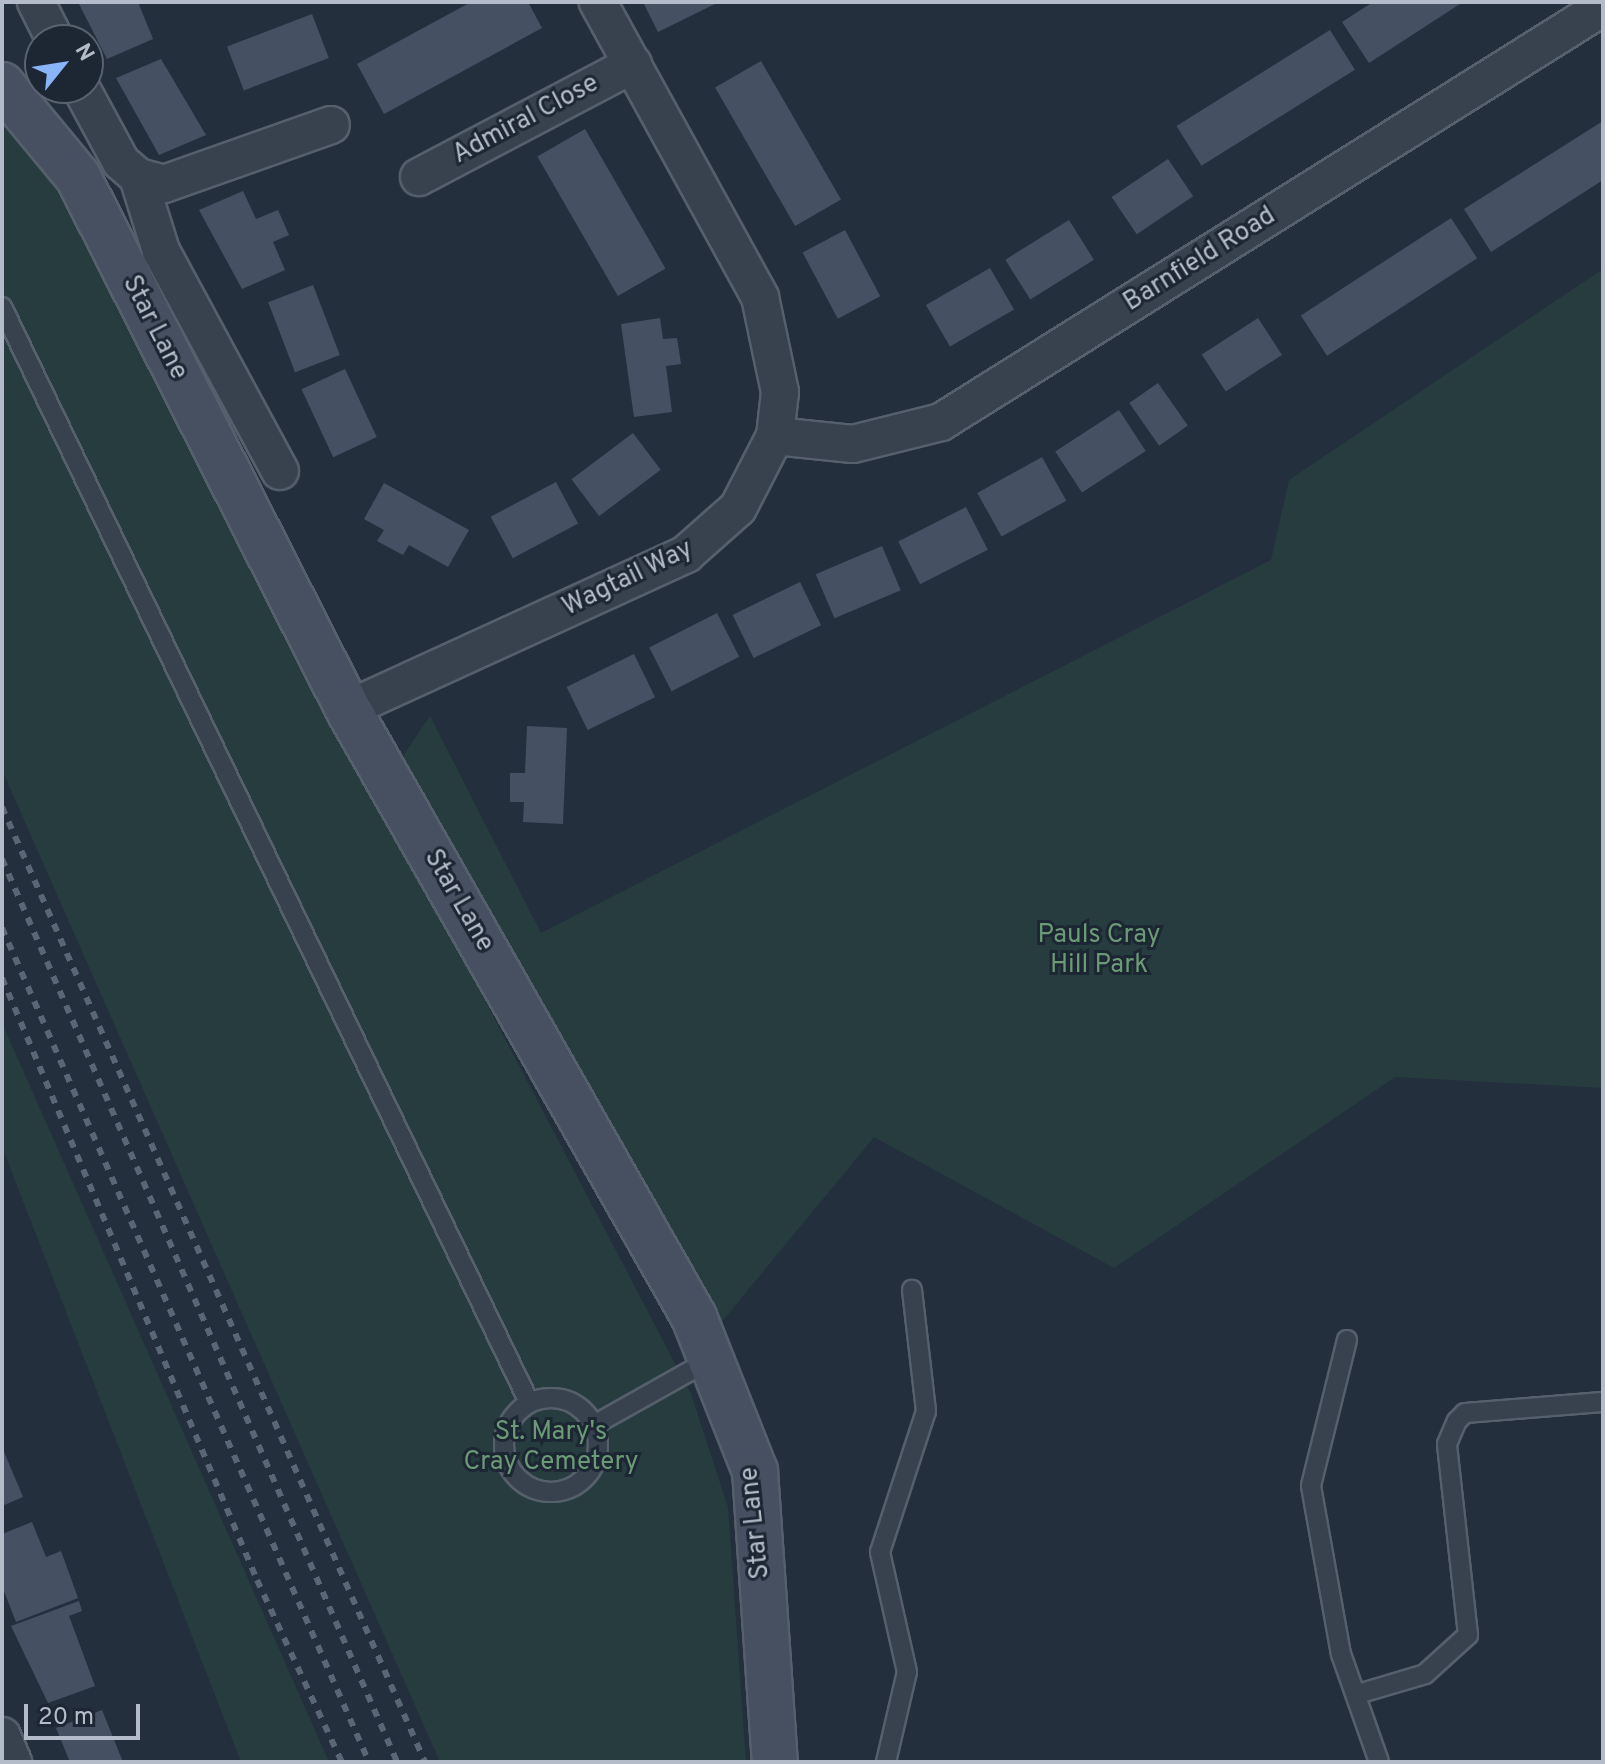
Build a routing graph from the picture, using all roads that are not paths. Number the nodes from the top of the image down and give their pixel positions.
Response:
1 (36, 2) edge
2 (598, 2) edge
3 (1603, 7) edge
4 (47, 24) edge
5 (633, 64) junction
6 (2, 85) edge
7 (90, 104) edge
8 (331, 125) dead end
9 (138, 177) junction
10 (419, 177) dead end
11 (2, 307) edge
12 (775, 436) junction
13 (280, 471) dead end
14 (348, 709) junction
15 (912, 1290) dead end
16 (1347, 1340) dead end
17 (712, 1360) junction
18 (529, 1402) junction
19 (1603, 1402) edge
20 (594, 1425) junction
21 (1358, 1694) junction
22 (2, 1736) edge
23 (13, 1762) edge
24 (775, 1762) edge
25 (886, 1762) edge
26 (1379, 1762) edge

1 - 4 street
2 - 5 street, Wagtail Way
3 - 12 street, Barnfield Road
5 - 10 street, Admiral Close
5 - 12 street, Wagtail Way
6 - 14 street, Star Lane
7 - 9 street, Star Lane
8 - 9 street
9 - 13 street, Star Lane
11 - 18 lane
12 - 14 street, Wagtail Way
14 - 17 street, Star Lane
15 - 25 lane
16 - 21 lane
17 - 20 lane
17 - 24 street, Star Lane
18 - 20 lane
18 - 20 lane
19 - 21 lane
21 - 26 lane
22 - 23 street

